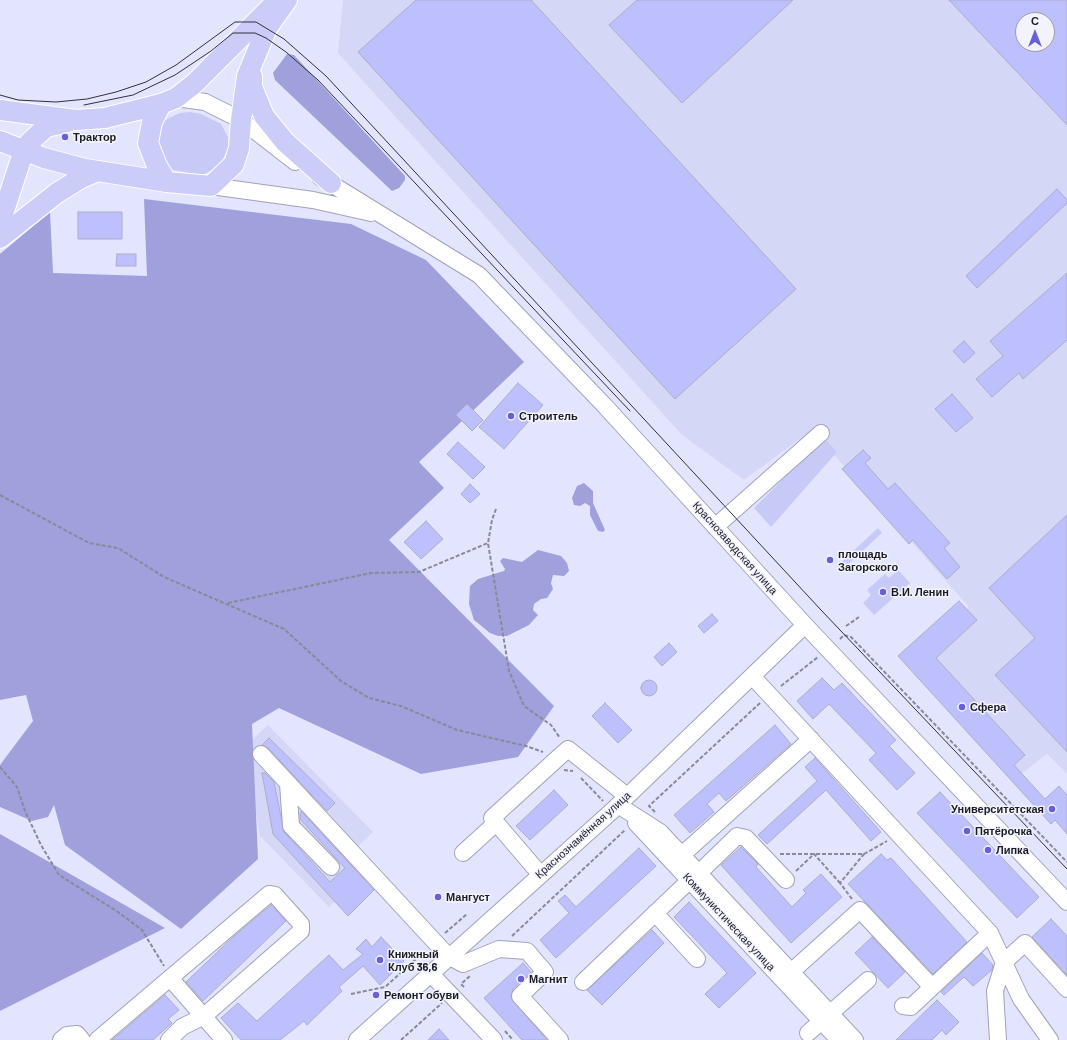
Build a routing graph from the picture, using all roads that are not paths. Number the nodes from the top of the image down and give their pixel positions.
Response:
1 (278, 0) edge
2 (287, 0) edge
3 (251, 65) junction
4 (169, 101) junction
5 (0, 110) edge
6 (76, 120) junction
7 (241, 120) junction
8 (0, 140) edge
9 (24, 150) junction
10 (98, 171) junction
11 (167, 182) junction
12 (331, 183) junction
13 (211, 186) junction
14 (385, 216) junction
15 (0, 224) edge
16 (0, 238) edge
17 (821, 433) dead end
18 (715, 527) junction
19 (805, 625) junction
20 (752, 676) junction
21 (811, 739) junction
22 (261, 754) dead end
23 (288, 784) junction
24 (616, 801) junction
25 (496, 823) junction
26 (463, 853) dead end
27 (677, 859) junction
28 (331, 867) dead end
29 (540, 874) junction
30 (694, 877) junction
31 (786, 880) road end
32 (1067, 902) edge
33 (655, 913) junction
34 (990, 933) junction
35 (448, 956) junction
36 (697, 959) dead end
37 (1004, 962) junction
38 (791, 972) junction
39 (430, 973) junction
40 (170, 978) junction
41 (868, 980) dead end
42 (583, 982) dead end
43 (932, 987) junction
44 (1067, 989) edge
45 (903, 1006) dead end
46 (204, 1016) junction
47 (826, 1017) junction
48 (808, 1033) dead end
49 (488, 1038) edge
50 (61, 1040) edge
51 (82, 1040) edge
52 (97, 1040) edge
53 (169, 1040) edge
54 (224, 1040) edge
55 (357, 1040) edge
56 (560, 1040) edge
57 (839, 1040) edge
58 (855, 1040) edge
59 (998, 1040) edge
60 (1050, 1040) edge

1 - 4 main road
2 - 3 main road
3 - 7 main road
3 - 12 main road
4 - 6 main road
4 - 7 street
4 - 11 main road
5 - 6 main road
6 - 9 main road
7 - 12 street, Краснозаводская улица
7 - 13 main road
8 - 9 main road
9 - 10 main road
9 - 15 main road
10 - 11 main road
10 - 16 main road
11 - 13 main road
12 - 14 street, Краснозаводская улица
13 - 14 street
14 - 18 street, Краснозаводская улица
17 - 18 street
18 - 19 street, Краснозаводская улица
19 - 20 street, Краснознамённая улица
19 - 32 street, Краснозаводская улица
20 - 21 street
20 - 24 street, Краснознамённая улица
21 - 27 street
21 - 34 street
22 - 23 street
23 - 28 street
23 - 35 street
24 - 25 street, Коммунистическая улица
24 - 27 street, Коммунистическая улица
24 - 29 street, Краснознамённая улица
25 - 26 street
25 - 29 street
27 - 30 street, Коммунистическая улица
29 - 35 street, Краснознамённая улица
30 - 31 street
30 - 33 street
30 - 38 street
30 - 47 street, Коммунистическая улица
33 - 36 street
33 - 42 street
34 - 37 street
34 - 43 street
35 - 39 street, Краснознамённая улица
35 - 56 street
37 - 44 street
37 - 59 street
37 - 60 street
38 - 43 street
38 - 47 street
39 - 49 street
39 - 55 street, Краснознамённая улица
40 - 46 street
40 - 46 street
40 - 52 street
41 - 47 street
43 - 45 street
46 - 53 street
46 - 54 street
47 - 48 street
47 - 57 street, Коммунистическая улица
47 - 58 street
50 - 51 street

